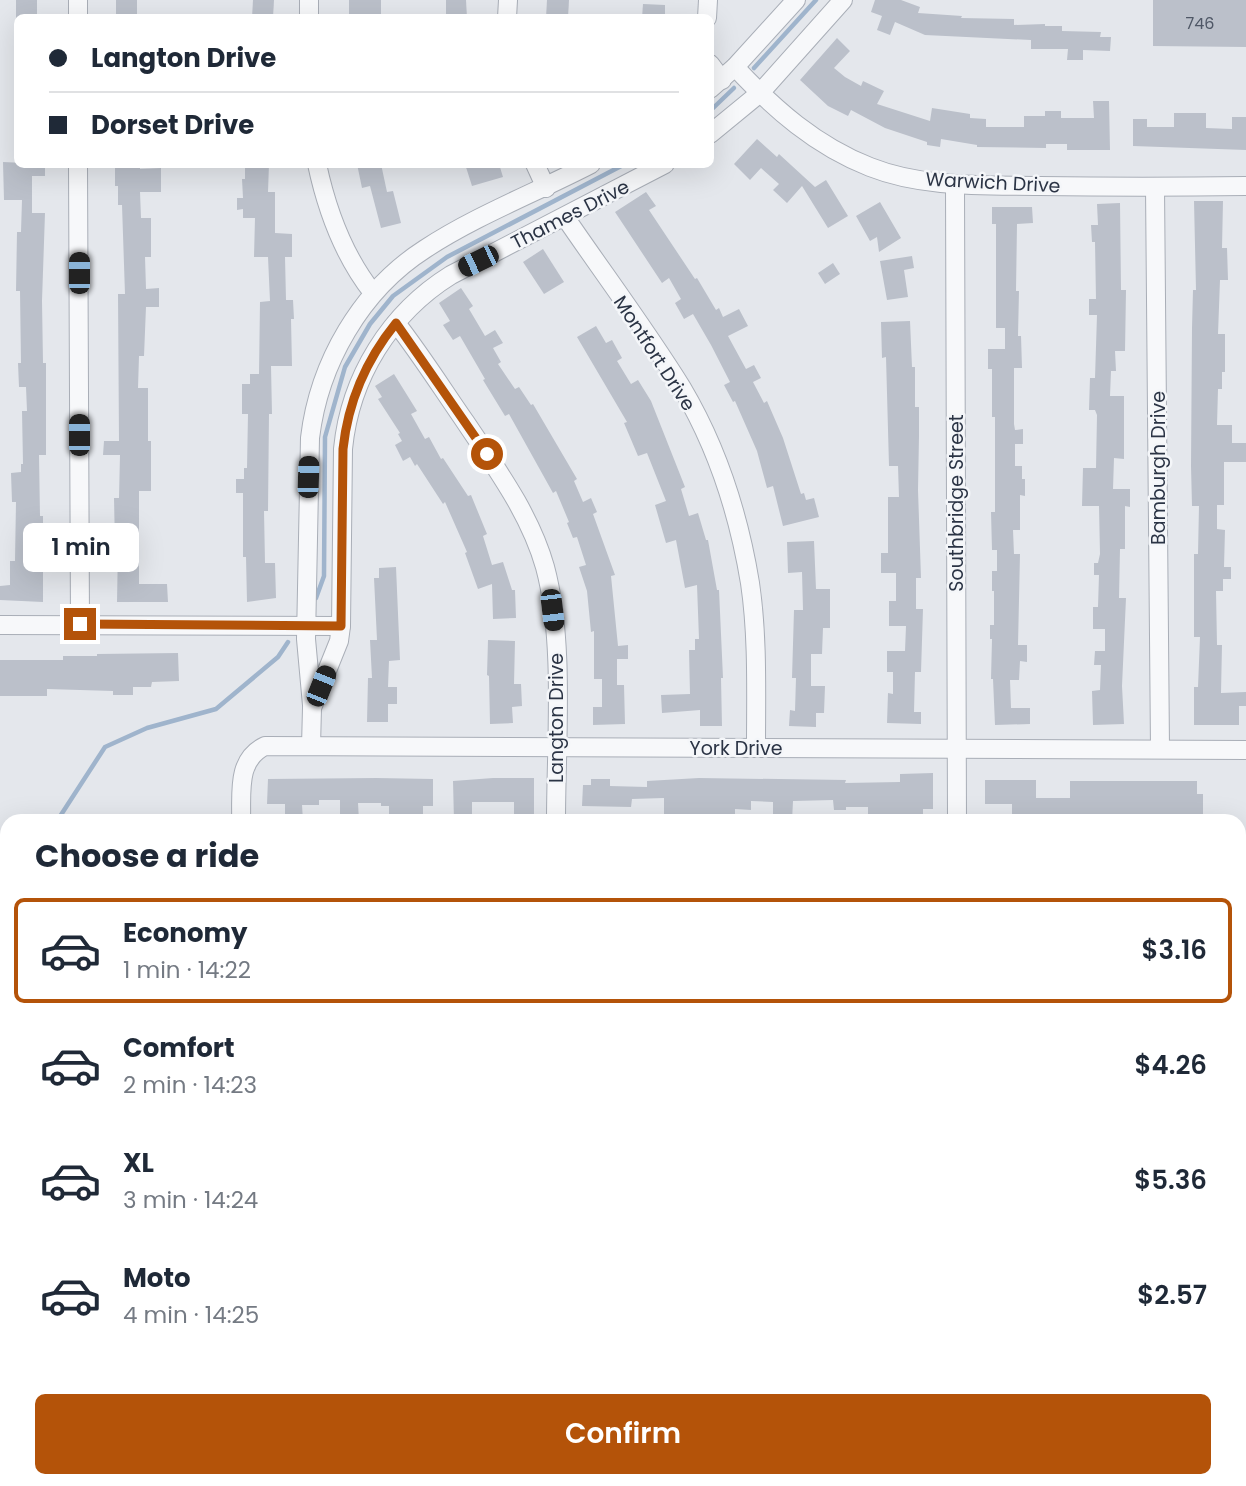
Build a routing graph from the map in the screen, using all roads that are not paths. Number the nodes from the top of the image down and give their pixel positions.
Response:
1 (796, 0) edge
2 (844, 0) edge
3 (722, 79) edge
4 (760, 93) junction
5 (714, 131) edge
6 (78, 168) edge
7 (318, 168) edge
8 (537, 168) edge
9 (584, 168) edge
10 (657, 168) edge
11 (955, 185) junction
12 (1246, 186) edge
13 (1155, 187) junction
14 (546, 188) junction
15 (565, 217) junction
16 (373, 293) junction
17 (396, 323) junction
18 (80, 624) junction
19 (0, 625) edge
20 (307, 626) junction
21 (341, 626) junction
22 (312, 708) junction
23 (311, 746) junction
24 (956, 746) junction
25 (556, 747) junction
26 (756, 748) junction
27 (1160, 749) junction
28 (1246, 750) edge
29 (242, 814) edge
30 (556, 814) edge
31 (957, 814) edge

1 - 3 street
2 - 4 street
3 - 4 street, Warwich Drive
4 - 5 street
4 - 11 street, Warwich Drive
6 - 18 street
7 - 16 street
8 - 14 street
9 - 14 street, Thames Drive
10 - 15 street, Thames Drive
11 - 13 street, Warwich Drive
11 - 24 street, Southbridge Street
12 - 13 street, Warwich Drive
13 - 27 street, Bamburgh Drive
14 - 16 street, Thames Drive
15 - 17 street, Thames Drive
15 - 26 street, Montfort Drive
16 - 20 street, Thames Drive
17 - 21 street, Thames Drive
17 - 25 street, Langton Drive
18 - 19 street
18 - 20 street
20 - 21 street
20 - 22 street, Thames Drive
21 - 22 street, Thames Drive
22 - 23 street, Thames Drive
23 - 25 street, York Drive
23 - 29 street, York Drive
24 - 26 street, York Drive
24 - 27 street, York Drive
24 - 31 street, Southbridge Street
25 - 26 street, York Drive
25 - 30 street, Langton Drive
27 - 28 street, York Drive

